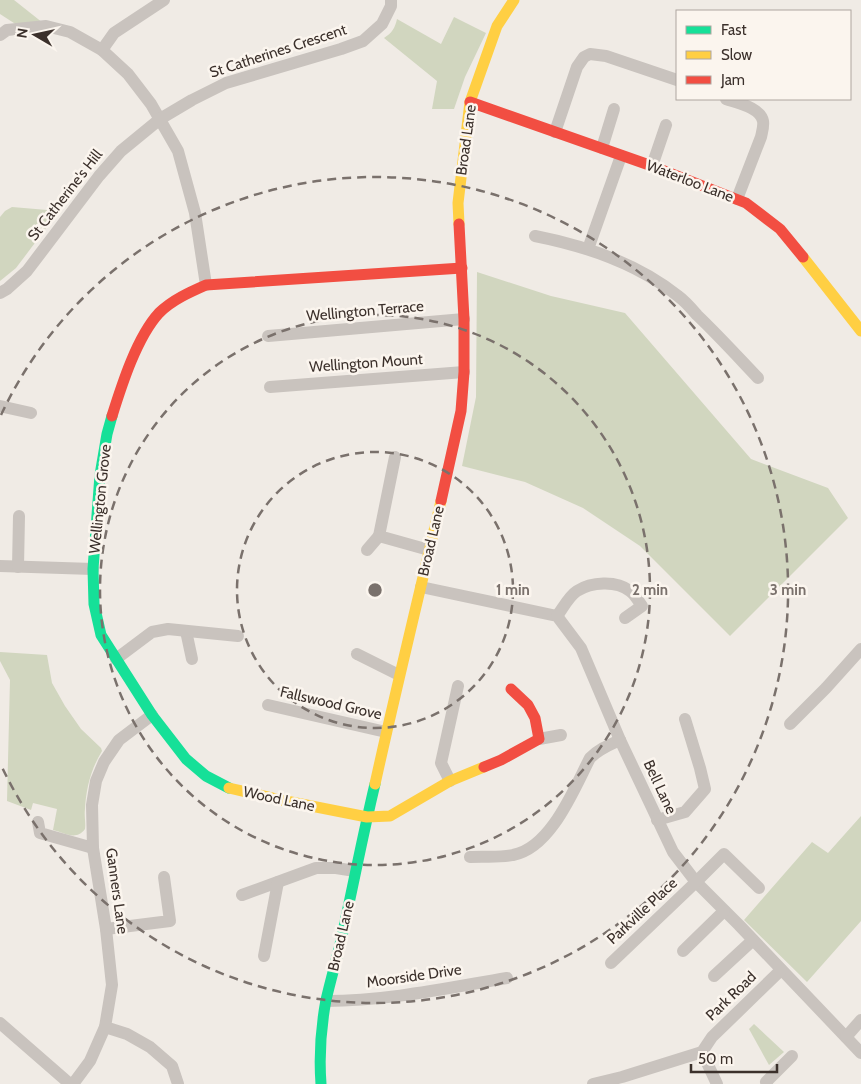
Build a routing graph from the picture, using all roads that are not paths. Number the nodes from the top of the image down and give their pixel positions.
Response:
1 (164, 0) edge
2 (391, 0) edge
3 (514, 0) edge
4 (2, 28) edge
5 (102, 50) junction
6 (676, 80) edge
7 (728, 100) edge
8 (470, 102) junction
9 (614, 109) dead end
10 (160, 119) junction
11 (666, 125) dead end
12 (555, 132) junction
13 (602, 148) junction
14 (622, 156) junction
15 (652, 166) junction
16 (737, 199) junction
17 (535, 236) dead end
18 (588, 249) junction
19 (462, 268) junction
20 (206, 285) junction
21 (0, 293) edge
22 (464, 319) junction
23 (861, 330) edge
24 (268, 336) dead end
25 (464, 372) junction
26 (758, 378) dead end
27 (270, 387) dead end
28 (0, 406) edge
29 (31, 413) dead end
30 (395, 457) dead end
31 (19, 516) dead end
32 (379, 536) junction
33 (367, 550) dead end
34 (429, 550) junction
35 (0, 566) edge
36 (18, 567) junction
37 (93, 569) junction
38 (421, 587) junction
39 (557, 616) junction
40 (625, 618) dead end
41 (186, 631) junction
42 (238, 636) dead end
43 (861, 649) edge
44 (356, 654) dead end
45 (116, 659) junction
46 (192, 659) dead end
47 (399, 675) junction
48 (458, 686) dead end
49 (511, 689) dead end
50 (268, 705) dead end
51 (152, 716) junction
52 (684, 719) dead end
53 (790, 724) dead end
54 (386, 732) junction
55 (561, 735) dead end
56 (539, 739) junction
57 (620, 740) junction
58 (196, 767) joint
59 (450, 781) junction
60 (367, 817) junction
61 (657, 820) junction
62 (38, 822) dead end
63 (93, 848) junction
64 (470, 857) dead end
65 (355, 871) junction
66 (164, 877) dead end
67 (278, 882) junction
68 (696, 882) junction
69 (759, 888) dead end
70 (242, 895) dead end
71 (724, 911) junction
72 (106, 929) junction
73 (753, 940) junction
74 (683, 951) dead end
75 (264, 956) dead end
76 (611, 963) dead end
77 (781, 970) junction
78 (714, 976) dead end
79 (507, 978) dead end
80 (326, 1001) junction
81 (861, 1020) edge
82 (0, 1023) edge
83 (105, 1027) junction
84 (846, 1037) junction
85 (702, 1052) junction
86 (861, 1053) edge
87 (792, 1056) dead end
88 (623, 1080) edge
89 (71, 1084) edge
90 (178, 1084) edge
91 (321, 1084) edge
92 (593, 1084) edge
93 (717, 1084) edge
94 (767, 1084) edge

1 - 5 street
2 - 10 street, St Catherines Crescent
3 - 8 street, Broad Lane
4 - 5 street
5 - 10 street
6 - 12 street
7 - 16 street
8 - 12 street, Waterloo Lane
8 - 19 street, Broad Lane
9 - 13 street
10 - 20 street
10 - 21 street, St Catherine's Hill
11 - 15 street
12 - 13 street, Waterloo Lane
13 - 14 street, Waterloo Lane
14 - 15 street, Waterloo Lane
14 - 18 street
15 - 16 street, Waterloo Lane
16 - 23 street, Waterloo Lane
17 - 18 street
18 - 26 street
19 - 20 street, Wellington Grove
19 - 22 street, Broad Lane
20 - 37 street, Wellington Grove
22 - 24 street, Wellington Terrace
22 - 25 street, Broad Lane
25 - 27 street, Wellington Mount
25 - 34 street, Broad Lane
28 - 29 street
30 - 32 street
31 - 36 street
32 - 33 street
32 - 34 street
34 - 38 street, Broad Lane
35 - 36 street
36 - 37 street
37 - 45 street, Wellington Grove
38 - 39 street
38 - 47 street, Broad Lane
39 - 40 street
39 - 57 street, Bell Lane
41 - 42 street
41 - 45 street
41 - 46 street
43 - 53 street
44 - 47 street
45 - 51 street, Wellington Grove
47 - 54 street, Broad Lane
48 - 59 street
49 - 56 street
50 - 54 street, Fallswood Grove
51 - 58 street, Wellington Grove
51 - 63 street, Ganners Lane
52 - 61 street
54 - 60 street, Broad Lane
55 - 56 street
56 - 59 street, Wood Lane
57 - 61 street, Bell Lane
57 - 64 street
58 - 60 street, Wood Lane
59 - 60 street, Wood Lane
60 - 65 street, Broad Lane
61 - 68 street, Bell Lane
62 - 63 street
63 - 72 street, Ganners Lane
65 - 67 street
65 - 80 street, Broad Lane
66 - 72 street
67 - 70 street
67 - 75 street
68 - 69 street, Parkville Place
68 - 71 street, Bell Lane
68 - 76 street, Parkville Place
71 - 73 street, Bell Lane
71 - 74 street
72 - 83 street, Ganners Lane
73 - 77 street, Bell Lane
73 - 78 street
77 - 84 street, Bell Lane
77 - 85 street, Park Road
79 - 80 street, Moorside Drive
80 - 91 street, Broad Lane
81 - 84 street
82 - 89 street
83 - 89 street, Ganners Lane
83 - 90 street
84 - 86 street, Bell Lane
85 - 88 street
85 - 93 street
87 - 94 street
88 - 92 street

